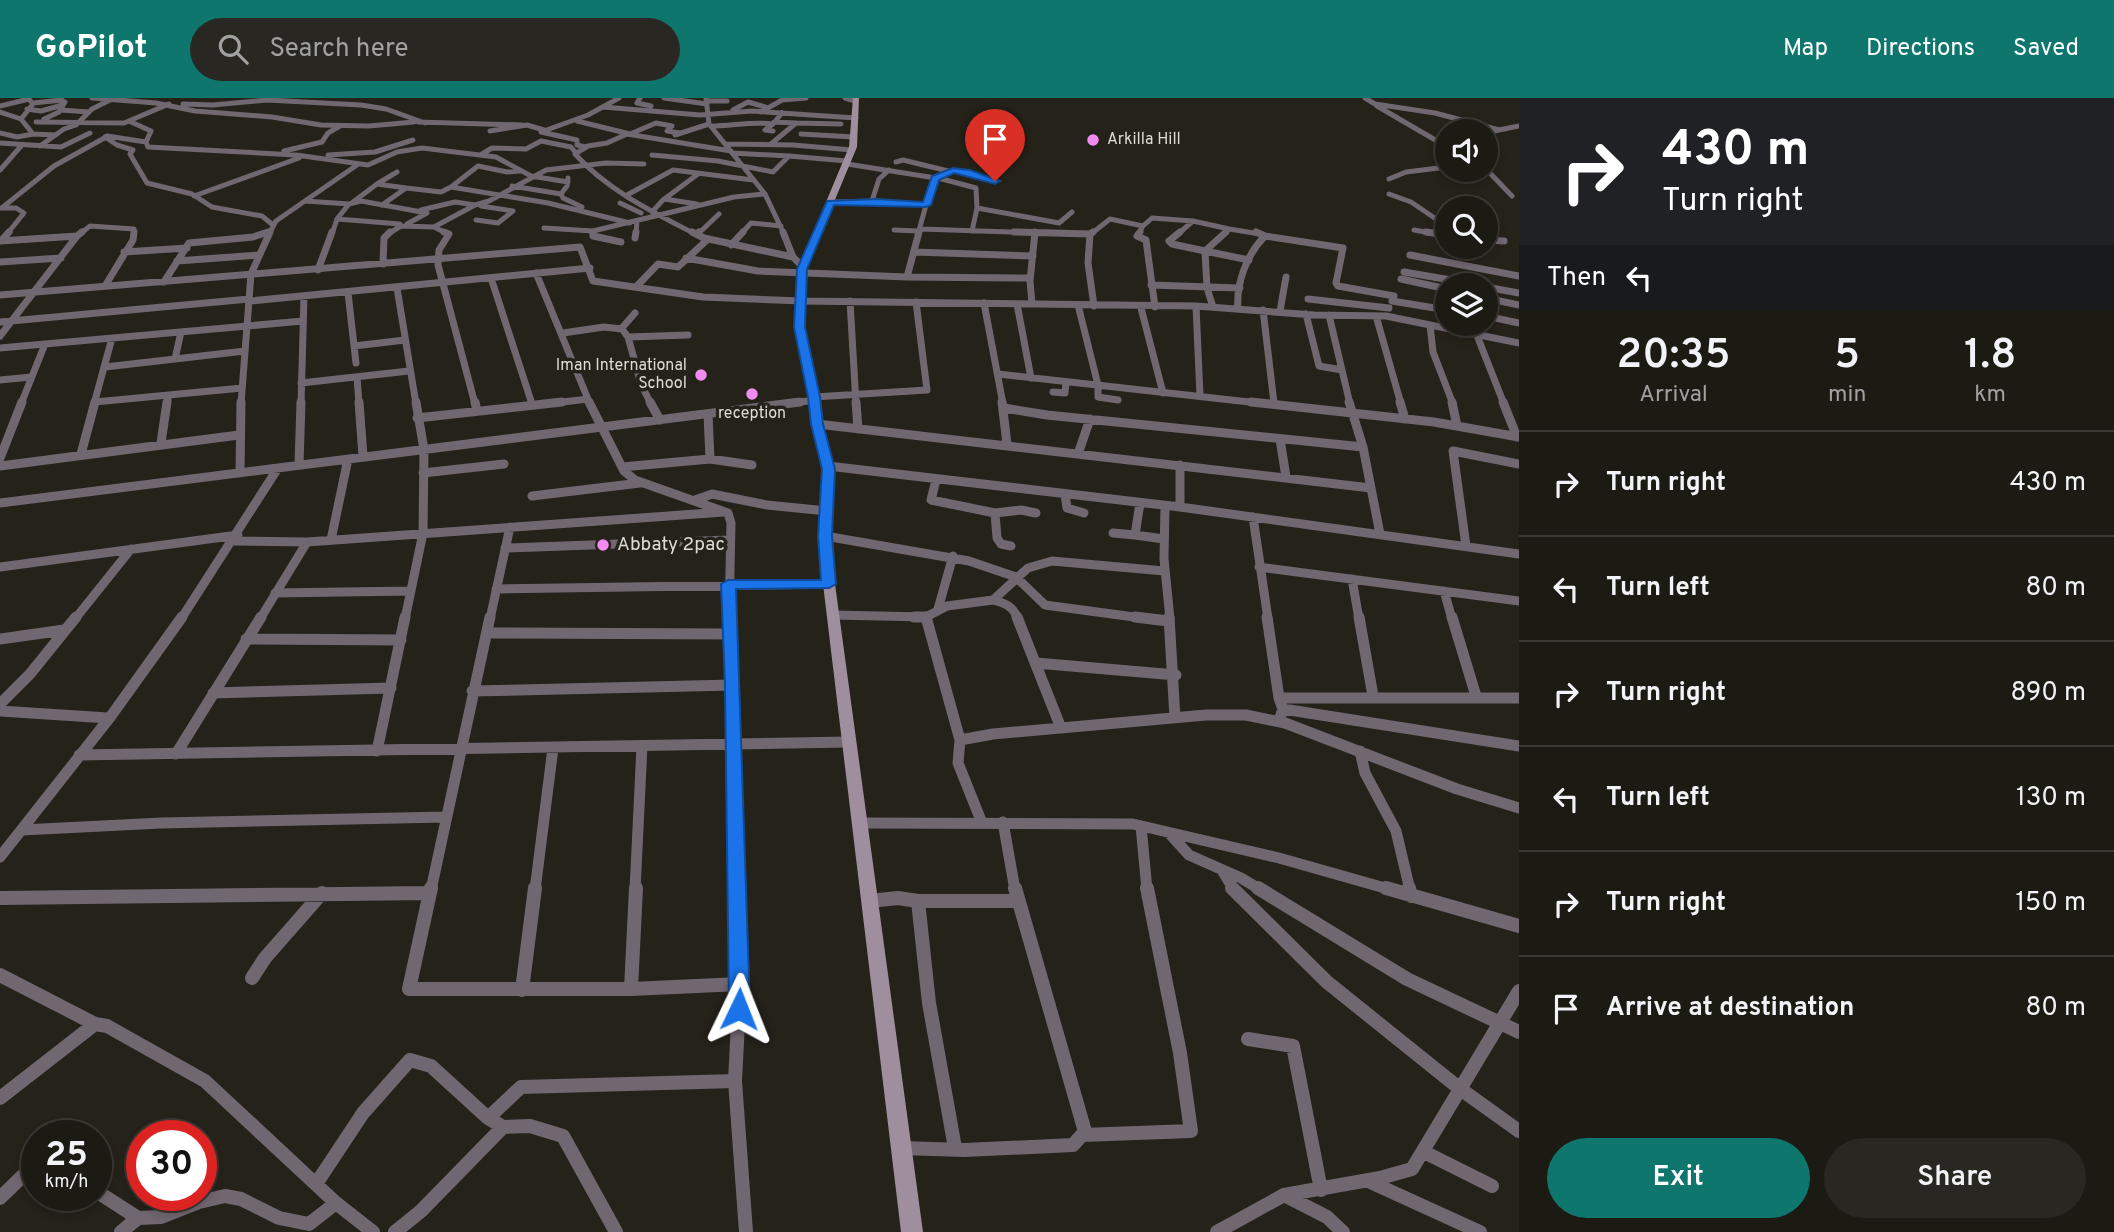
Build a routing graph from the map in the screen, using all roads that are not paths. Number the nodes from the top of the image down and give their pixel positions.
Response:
1 (6, 98) edge
2 (20, 98) edge
3 (68, 98) edge
4 (92, 98) edge
5 (182, 98) edge
6 (256, 98) edge
7 (373, 98) edge
8 (619, 98) edge
9 (640, 98) edge
10 (664, 98) edge
11 (773, 98) edge
12 (806, 98) edge
13 (1365, 98) edge
14 (786, 99) edge
15 (852, 99) edge
16 (30, 100) edge
17 (112, 100) edge
18 (267, 100) junction
19 (363, 101) edge
20 (727, 101) dead end
21 (688, 102) junction
22 (706, 103) edge
23 (170, 104) junction
24 (1375, 104) junction
25 (61, 105) junction
26 (650, 106) dead end
27 (603, 107) junction
28 (1, 108) edge
29 (27, 109) junction
30 (733, 110) junction
31 (764, 110) junction
32 (89, 112) junction
33 (666, 112) junction
34 (746, 113) junction
35 (782, 113) junction
36 (687, 114) junction
37 (856, 118) junction
38 (21, 119) junction
39 (571, 120) junction
40 (709, 120) junction
41 (130, 121) junction
42 (36, 122) junction
43 (79, 122) junction
44 (27, 123) junction
45 (427, 123) junction
46 (774, 123) junction
47 (796, 123) junction
48 (841, 124) dead end
49 (342, 125) junction
50 (522, 125) junction
51 (665, 125) junction
52 (1519, 126) edge
53 (70, 128) junction
54 (1499, 130) joint
55 (489, 131) dead end
56 (542, 131) junction
57 (773, 131) dead end
58 (0, 133) edge
59 (90, 133) junction
60 (680, 133) junction
61 (33, 134) junction
62 (630, 134) junction
63 (801, 134) dead end
64 (55, 135) junction
65 (415, 135) junction
66 (107, 137) junction
67 (1435, 139) edge
68 (667, 140) junction
69 (146, 142) junction
70 (543, 142) junction
71 (0, 143) edge
72 (725, 144) junction
73 (771, 144) junction
74 (316, 145) junction
75 (587, 145) junction
76 (21, 146) junction
77 (40, 146) junction
78 (422, 148) junction
79 (557, 148) dead end
80 (153, 149) junction
81 (604, 151) dead end
82 (732, 152) junction
83 (132, 153) junction
84 (265, 153) junction
85 (338, 153) junction
86 (576, 153) junction
87 (850, 153) junction
88 (0, 154) edge
89 (13, 155) junction
90 (481, 155) junction
91 (789, 156) junction
92 (311, 157) junction
93 (700, 159) junction
94 (896, 162) dead end
95 (356, 163) junction
96 (581, 164) junction
97 (644, 164) dead end
98 (743, 166) junction
99 (570, 168) junction
100 (1435, 168) edge
101 (0, 170) edge
102 (889, 170) junction
103 (521, 171) junction
104 (948, 171) junction
105 (397, 172) dead end
106 (681, 172) junction
107 (698, 174) junction
108 (531, 176) junction
109 (935, 178) junction
110 (1389, 179) dead end
111 (753, 180) junction
112 (995, 181) dead end
113 (568, 182) junction
114 (1496, 182) edge
115 (377, 184) junction
116 (512, 186) junction
117 (451, 187) junction
118 (406, 188) junction
119 (561, 194) junction
120 (765, 194) junction
121 (1389, 194) dead end
122 (627, 195) junction
123 (194, 196) junction
124 (500, 196) junction
125 (1512, 196) dead end
126 (664, 199) junction
127 (305, 201) junction
128 (872, 201) junction
129 (830, 202) junction
130 (351, 203) junction
131 (620, 203) dead end
132 (382, 205) junction
133 (703, 205) junction
134 (926, 205) junction
135 (1023, 205) dead end
136 (478, 206) junction
137 (1, 207) edge
138 (977, 208) junction
139 (412, 210) junction
140 (1072, 212) dead end
141 (589, 213) junction
142 (655, 214) junction
143 (719, 214) dead end
144 (1012, 214) junction
145 (1435, 218) edge
146 (337, 219) junction
147 (476, 220) dead end
148 (638, 220) junction
149 (1193, 221) junction
150 (629, 223) junction
151 (404, 224) junction
152 (781, 226) junction
153 (1143, 226) junction
154 (434, 227) junction
155 (272, 228) junction
156 (544, 228) dead end
157 (1229, 229) junction
158 (894, 230) dead end
159 (919, 230) junction
160 (1413, 230) dead end
161 (593, 231) junction
162 (972, 231) junction
163 (1035, 232) junction
164 (1435, 233) edge
165 (697, 234) junction
166 (1090, 234) junction
167 (77, 236) junction
168 (1265, 236) junction
169 (635, 238) dead end
170 (708, 239) junction
171 (0, 241) edge
172 (1498, 241) edge
173 (1504, 241) dead end
174 (621, 242) dead end
175 (731, 245) junction
176 (187, 247) junction
177 (1205, 251) junction
178 (124, 252) junction
179 (914, 252) junction
180 (1410, 255) dead end
181 (258, 256) junction
182 (1033, 256) junction
183 (61, 258) junction
184 (686, 258) junction
185 (438, 260) junction
186 (1249, 260) junction
187 (177, 261) junction
188 (0, 262) edge
189 (383, 264) junction
190 (799, 266) junction
191 (590, 268) junction
192 (318, 270) junction
193 (536, 273) junction
194 (251, 274) junction
195 (1519, 276) edge
196 (906, 277) junction
197 (1286, 277) dead end
198 (491, 278) junction
199 (1030, 278) junction
200 (1435, 280) edge
201 (164, 282) junction
202 (443, 283) junction
203 (1151, 285) junction
204 (105, 286) junction
205 (1207, 286) junction
206 (1435, 286) edge
207 (397, 288) junction
208 (636, 288) junction
209 (1240, 288) junction
210 (1498, 289) edge
211 (33, 293) junction
212 (348, 293) junction
213 (1519, 293) edge
214 (0, 295) edge
215 (304, 296) junction
216 (1308, 299) dead end
217 (249, 300) junction
218 (802, 301) junction
219 (850, 301) junction
220 (1498, 301) edge
221 (916, 302) junction
222 (1392, 302) junction
223 (984, 303) junction
224 (1017, 304) junction
225 (1031, 304) junction
226 (1519, 305) edge
227 (1078, 306) junction
228 (1094, 306) junction
229 (1196, 306) junction
230 (1142, 307) junction
231 (1155, 307) junction
232 (1213, 307) junction
233 (1435, 308) edge
234 (1238, 309) junction
235 (1263, 310) junction
236 (1280, 311) junction
237 (635, 313) dead end
238 (1306, 314) junction
239 (1329, 315) junction
240 (1376, 316) junction
241 (1498, 319) edge
242 (12, 321) junction
243 (303, 321) junction
244 (0, 322) edge
245 (1519, 323) edge
246 (1430, 324) junction
247 (1435, 325) edge
248 (247, 326) junction
249 (621, 328) junction
250 (181, 332) junction
251 (563, 333) junction
252 (688, 335) dead end
253 (0, 336) edge
254 (1477, 336) edge
255 (1489, 336) edge
256 (628, 337) junction
257 (112, 338) junction
258 (405, 340) junction
259 (1519, 343) edge
260 (45, 344) junction
261 (354, 346) junction
262 (0, 348) edge
263 (245, 351) junction
264 (176, 359) junction
265 (356, 363) dead end
266 (105, 367) junction
267 (1342, 370) junction
268 (409, 372) junction
269 (998, 374) junction
270 (31, 377) junction
271 (357, 377) junction
272 (1031, 378) junction
273 (0, 380) edge
274 (1066, 382) junction
275 (302, 383) junction
276 (1098, 385) junction
277 (242, 388) junction
278 (855, 392) junction
279 (1053, 392) dead end
280 (1163, 393) junction
281 (169, 395) junction
282 (1200, 396) junction
283 (815, 398) junction
284 (588, 399) junction
285 (1118, 400) dead end
286 (95, 402) junction
287 (1273, 403) junction
288 (532, 404) junction
289 (1004, 408) junction
290 (477, 411) junction
291 (1352, 413) junction
292 (708, 414) junction
293 (417, 418) junction
294 (1090, 419) junction
295 (1405, 419) junction
296 (660, 420) junction
297 (817, 424) junction
298 (1457, 426) junction
299 (604, 428) junction
300 (858, 429) junction
301 (239, 435) junction
302 (1518, 437) edge
303 (1280, 439) junction
304 (161, 443) junction
305 (1007, 444) junction
306 (1363, 447) junction
307 (424, 450) junction
308 (81, 454) junction
309 (1078, 454) junction
310 (363, 456) junction
311 (0, 458) edge
312 (710, 458) junction
313 (348, 459) junction
314 (504, 464) dead end
315 (299, 465) junction
316 (752, 465) dead end
317 (1180, 465) junction
318 (0, 466) edge
319 (828, 466) junction
320 (622, 467) junction
321 (1518, 467) edge
322 (278, 468) junction
323 (240, 473) junction
324 (423, 473) junction
325 (1286, 477) junction
326 (936, 480) junction
327 (643, 482) junction
328 (1371, 488) junction
329 (1065, 494) junction
330 (532, 496) dead end
331 (695, 500) junction
332 (0, 503) edge
333 (1140, 503) junction
334 (1165, 506) junction
335 (1180, 507) junction
336 (827, 511) junction
337 (726, 512) junction
338 (995, 513) junction
339 (1035, 513) dead end
340 (1084, 513) dead end
341 (1253, 517) junction
342 (510, 527) junction
343 (423, 533) junction
344 (1112, 533) dead end
345 (1380, 534) junction
346 (1135, 535) junction
347 (825, 536) junction
348 (236, 538) junction
349 (1164, 539) junction
350 (331, 540) junction
351 (729, 540) junction
352 (307, 542) junction
353 (1011, 546) dead end
354 (1466, 546) junction
355 (505, 548) junction
356 (131, 549) junction
357 (1519, 554) edge
358 (953, 556) junction
359 (0, 567) edge
360 (1259, 567) junction
361 (1164, 571) junction
362 (1016, 577) junction
363 (1352, 579) junction
364 (728, 584) junction
365 (829, 584) junction
366 (496, 589) junction
367 (411, 591) junction
368 (1444, 591) junction
369 (275, 593) junction
370 (993, 600) junction
371 (1519, 601) edge
372 (938, 609) junction
373 (833, 615) junction
374 (926, 617) junction
375 (1168, 621) junction
376 (64, 630) junction
377 (486, 633) junction
378 (731, 634) junction
379 (0, 639) edge
380 (246, 639) junction
381 (401, 640) junction
382 (1036, 663) junction
383 (1176, 675) junction
384 (733, 685) junction
385 (391, 688) junction
386 (472, 691) junction
387 (213, 693) junction
388 (1373, 696) junction
389 (1476, 696) junction
390 (1519, 698) edge
391 (1281, 703) junction
392 (0, 704) edge
393 (0, 711) edge
394 (108, 718) junction
395 (1175, 718) junction
396 (1279, 721) junction
397 (1061, 728) junction
398 (960, 740) junction
399 (848, 742) junction
400 (732, 744) junction
401 (642, 746) junction
402 (1519, 747) edge
403 (552, 748) junction
404 (461, 749) junction
405 (377, 751) junction
406 (1360, 751) junction
407 (176, 754) junction
408 (79, 755) junction
409 (1519, 808) edge
410 (446, 817) junction
411 (1003, 822) junction
412 (858, 823) junction
413 (982, 823) junction
414 (1141, 826) junction
415 (22, 830) junction
416 (1170, 833) junction
417 (0, 857) edge
418 (1223, 872) junction
419 (322, 893) junction
420 (429, 893) junction
421 (1412, 896) junction
422 (0, 898) edge
423 (869, 901) junction
424 (918, 901) junction
425 (1018, 901) junction
426 (1519, 926) edge
427 (0, 975) edge
428 (253, 978) dead end
429 (740, 984) junction
430 (631, 989) junction
431 (522, 990) junction
432 (1519, 991) edge
433 (95, 1024) junction
434 (1501, 1024) junction
435 (1519, 1032) edge
436 (1248, 1039) dead end
437 (735, 1081) junction
438 (1459, 1088) junction
439 (0, 1098) edge
440 (488, 1118) junction
441 (503, 1127) junction
442 (1519, 1131) edge
443 (1086, 1135) junction
444 (901, 1148) junction
445 (955, 1148) junction
446 (1424, 1152) junction
447 (21, 1175) edge
448 (1367, 1180) junction
449 (316, 1184) junction
450 (1492, 1186) dead end
451 (1321, 1190) junction
452 (1284, 1195) junction
453 (0, 1198) edge
454 (112, 1201) edge
455 (336, 1203) junction
456 (138, 1218) junction
457 (121, 1232) edge
458 (373, 1232) edge
459 (395, 1232) edge
460 (616, 1232) edge
461 (746, 1232) edge
462 (912, 1232) edge
463 (1217, 1232) edge
464 (1343, 1232) edge
465 (1480, 1232) edge

1 - 28 street
2 - 28 street
3 - 25 street
4 - 17 street
5 - 23 street
6 - 18 street
7 - 19 street
8 - 27 street
9 - 26 street
10 - 21 street
11 - 14 street
12 - 14 street
13 - 24 street
14 - 31 street
15 - 37 street
16 - 25 street
16 - 28 street
16 - 29 street
17 - 23 street
17 - 32 street
18 - 19 street
18 - 23 street
19 - 45 street
20 - 22 street
21 - 22 street
21 - 33 street
22 - 30 street
22 - 40 street
23 - 41 street
23 - 49 street
24 - 54 street
24 - 67 street
25 - 29 street
25 - 32 street
25 - 42 street
27 - 33 street
27 - 39 street
28 - 38 street
29 - 38 street
30 - 31 street
30 - 34 street
31 - 34 street
31 - 35 street
32 - 43 street
33 - 36 street
34 - 40 street
35 - 37 street
35 - 46 street
36 - 40 street
36 - 51 street
37 - 87 street
38 - 44 street
39 - 56 street
39 - 62 street
40 - 46 street
40 - 60 street
40 - 72 street
41 - 43 street
41 - 69 street
42 - 43 street
42 - 44 street
43 - 53 street
44 - 61 street
45 - 49 street
45 - 50 street
45 - 65 street
46 - 47 street
46 - 57 street
47 - 48 street
47 - 73 street
49 - 74 street
50 - 55 street
50 - 56 street
51 - 60 street
51 - 62 street
52 - 54 street
53 - 59 street
53 - 64 street
56 - 70 street
56 - 75 street
58 - 61 street
59 - 66 street
59 - 77 street
60 - 68 street
61 - 64 street
62 - 68 street
62 - 75 street
63 - 87 street
64 - 77 street
65 - 78 street
65 - 85 street
66 - 69 street
66 - 83 street
66 - 137 street
68 - 82 street
68 - 93 street
69 - 80 street
70 - 79 street
70 - 86 street
70 - 90 street
71 - 76 street
72 - 73 street
72 - 82 street
73 - 87 street
74 - 84 street
74 - 85 street
75 - 81 street
75 - 86 street
76 - 77 street
76 - 89 street
78 - 90 street
78 - 95 street
80 - 83 street
80 - 84 street
82 - 91 street
82 - 98 street
83 - 123 street
84 - 92 street
85 - 92 street
85 - 95 street
86 - 96 street
87 - 91 street
87 - 102 street
87 - 129 street
88 - 89 street
89 - 101 street
90 - 103 street
91 - 98 street
92 - 95 street
92 - 123 street
93 - 98 street
93 - 106 street
94 - 104 street
95 - 127 street
96 - 97 street
96 - 99 street
96 - 122 street
98 - 111 street
99 - 108 street
99 - 113 street
100 - 110 street
102 - 109 street
102 - 128 street
103 - 108 street
103 - 117 street
104 - 109 street
104 - 112 street
105 - 115 street
106 - 107 street
106 - 122 street
107 - 111 street
107 - 126 street
108 - 113 street
108 - 116 street
109 - 134 street
109 - 138 street
111 - 120 street
113 - 119 street
114 - 125 street
115 - 118 street
115 - 130 street
116 - 119 street
116 - 124 street
117 - 118 street
117 - 124 street
118 - 132 street
119 - 141 street
120 - 133 street
120 - 152 street
121 - 145 street
122 - 142 street
123 - 155 street
124 - 136 street
124 - 141 street
126 - 133 street
126 - 142 street
127 - 130 street
127 - 155 street
128 - 129 street
128 - 134 street
129 - 190 street
130 - 132 street
130 - 146 street
131 - 142 street
132 - 139 street
133 - 142 street
134 - 159 street
135 - 144 street
136 - 139 street
136 - 147 street
136 - 154 street
137 - 171 street
138 - 144 street
138 - 162 street
139 - 151 street
140 - 144 street
141 - 150 street
142 - 148 street
142 - 165 street
143 - 165 street
146 - 151 street
146 - 192 street
148 - 150 street
148 - 169 street
149 - 153 street
149 - 157 street
149 - 177 street
150 - 161 street
151 - 154 street
151 - 189 street
152 - 175 street
152 - 190 street
153 - 166 street
153 - 203 street
154 - 185 street
155 - 176 street
155 - 181 street
156 - 161 street
157 - 168 street
157 - 177 street
158 - 159 street
159 - 162 street
159 - 179 street
160 - 164 street
161 - 174 street
162 - 163 street
163 - 166 street
163 - 182 street
165 - 170 street
166 - 228 street
167 - 171 street
167 - 178 street
167 - 183 street
168 - 186 street
168 - 222 street
170 - 175 street
170 - 184 street
172 - 173 street
175 - 190 street
176 - 178 street
176 - 187 street
177 - 186 street
177 - 205 street
178 - 204 street
179 - 182 street
179 - 196 street
180 - 195 street
181 - 187 street
181 - 194 street
182 - 199 street
183 - 188 street
183 - 211 street
184 - 190 street
184 - 208 street
185 - 189 street
185 - 191 street
185 - 202 street
186 - 209 street
187 - 201 street
189 - 192 street
190 - 196 street
190 - 218 street
191 - 193 street
191 - 208 street
192 - 194 street
193 - 198 street
193 - 251 street
194 - 201 street
194 - 217 street
196 - 199 street
197 - 236 street
198 - 202 street
198 - 288 street
199 - 225 street
200 - 206 street
201 - 204 street
202 - 207 street
202 - 290 street
203 - 205 street
203 - 231 street
204 - 211 street
205 - 209 street
205 - 232 street
207 - 212 street
207 - 258 street
208 - 218 street
209 - 234 street
210 - 213 street
211 - 214 street
211 - 242 street
212 - 215 street
212 - 261 street
215 - 217 street
215 - 243 street
216 - 222 street
217 - 242 street
217 - 248 street
218 - 219 street
218 - 283 street
219 - 221 street
219 - 278 street
220 - 226 street
221 - 223 street
221 - 278 street
222 - 233 street
223 - 224 street
223 - 269 street
224 - 225 street
224 - 272 street
225 - 227 street
227 - 228 street
227 - 276 street
228 - 230 street
229 - 231 street
229 - 232 street
229 - 282 street
230 - 231 street
230 - 280 street
232 - 234 street
234 - 235 street
235 - 236 street
235 - 287 street
236 - 238 street
237 - 249 street
238 - 239 street
238 - 267 street
239 - 240 street
239 - 267 street
240 - 246 street
240 - 295 street
241 - 245 street
242 - 244 street
242 - 253 street
243 - 248 street
243 - 275 street
246 - 247 street
246 - 298 street
248 - 250 street
248 - 263 street
249 - 251 street
249 - 256 street
250 - 257 street
250 - 264 street
251 - 284 street
252 - 256 street
254 - 302 street
255 - 259 street
256 - 296 street
257 - 260 street
257 - 266 street
258 - 261 street
258 - 268 street
260 - 262 street
260 - 270 street
261 - 265 street
263 - 264 street
263 - 277 street
264 - 266 street
266 - 286 street
267 - 291 street
268 - 271 street
268 - 293 street
269 - 272 street
269 - 289 street
270 - 273 street
270 - 311 street
271 - 275 street
271 - 310 street
272 - 274 street
274 - 276 street
274 - 279 street
275 - 315 street
276 - 280 street
276 - 285 street
277 - 281 street
277 - 301 street
278 - 283 street
278 - 300 street
280 - 282 street
281 - 286 street
281 - 304 street
282 - 287 street
283 - 292 street
283 - 297 street
284 - 288 street
284 - 299 street
286 - 308 street
287 - 291 street
288 - 290 street
289 - 294 street
289 - 305 street
290 - 293 street
291 - 295 street
291 - 306 street
292 - 296 street
292 - 312 street
293 - 307 street
294 - 303 street
294 - 309 street
295 - 298 street
296 - 299 street
297 - 300 street
297 - 319 street
298 - 302 street
299 - 307 street
299 - 320 street
300 - 305 street
301 - 304 street
301 - 323 street
303 - 306 street
303 - 325 street
304 - 308 street
305 - 309 street
306 - 328 street
307 - 310 street
307 - 324 street
308 - 318 street
309 - 317 street
310 - 313 street
312 - 316 street
312 - 320 street
313 - 315 street
313 - 350 street
314 - 324 street
315 - 322 street
317 - 325 street
317 - 335 street
319 - 326 street
319 - 336 street
320 - 327 street
321 - 354 street
322 - 323 street
322 - 348 street
323 - 332 street
324 - 343 street
325 - 328 street
326 - 329 street
326 - 338 street
327 - 330 street
327 - 331 street
328 - 345 street
329 - 333 street
329 - 340 street
331 - 336 street
331 - 337 street
333 - 334 street
333 - 346 street
334 - 335 street
334 - 349 street
335 - 341 street
336 - 347 street
337 - 342 street
337 - 351 street
338 - 339 street
338 - 353 street
341 - 345 street
341 - 360 street
342 - 343 street
342 - 355 street
343 - 350 street
343 - 367 street
344 - 346 street
345 - 354 street
346 - 349 street
347 - 358 street
347 - 365 street
348 - 352 street
348 - 356 street
348 - 394 street
349 - 361 street
350 - 352 street
351 - 355 street
351 - 364 street
352 - 369 street
354 - 357 street
355 - 366 street
356 - 359 street
356 - 376 street
358 - 362 street
358 - 372 street
360 - 363 street
360 - 391 street
361 - 362 street
361 - 375 street
362 - 370 street
362 - 375 street
363 - 368 street
363 - 388 street
364 - 365 street
364 - 366 street
364 - 378 street
365 - 373 street
366 - 377 street
367 - 369 street
367 - 381 street
368 - 371 street
368 - 389 street
369 - 380 street
370 - 372 street
370 - 382 street
372 - 374 street
373 - 374 street
373 - 399 street
374 - 398 street
375 - 383 street
376 - 379 street
376 - 392 street
377 - 378 street
377 - 386 street
378 - 384 street
380 - 381 street
380 - 387 street
381 - 385 street
382 - 383 street
382 - 397 street
383 - 395 street
384 - 386 street
384 - 400 street
385 - 387 street
385 - 405 street
386 - 404 street
387 - 407 street
388 - 389 street
388 - 391 street
389 - 390 street
391 - 396 street
391 - 402 street
393 - 394 street
394 - 408 street
395 - 396 street
395 - 397 street
396 - 406 street
397 - 398 street
398 - 413 street
399 - 400 street
399 - 412 street
400 - 401 street
400 - 429 street
401 - 403 street
401 - 430 street
403 - 404 street
403 - 431 street
404 - 405 street
404 - 410 street
405 - 407 street
406 - 409 street
406 - 421 street
407 - 408 street
408 - 415 street
410 - 415 street
410 - 420 street
411 - 413 street
411 - 414 street
411 - 425 street
412 - 413 street
412 - 423 street
414 - 416 street
414 - 443 street
415 - 417 street
416 - 418 street
416 - 421 street
418 - 434 street
418 - 438 street
419 - 420 street
419 - 422 street
419 - 428 street
420 - 431 street
421 - 426 street
423 - 424 street
423 - 444 street
424 - 425 street
424 - 445 street
425 - 443 street
427 - 433 street
429 - 430 street
429 - 437 street
430 - 431 street
432 - 434 street
433 - 439 street
433 - 449 street
434 - 435 street
434 - 438 street
436 - 451 street
437 - 440 street
437 - 461 street
438 - 442 street
438 - 446 street
440 - 441 street
440 - 449 street
441 - 459 street
441 - 460 street
443 - 445 street
444 - 445 street
444 - 462 street
446 - 448 street
446 - 450 street
447 - 453 street
448 - 451 street
448 - 465 street
449 - 455 street
451 - 452 street
452 - 463 street
452 - 464 street
454 - 456 street
455 - 456 street
455 - 458 street
456 - 457 street

